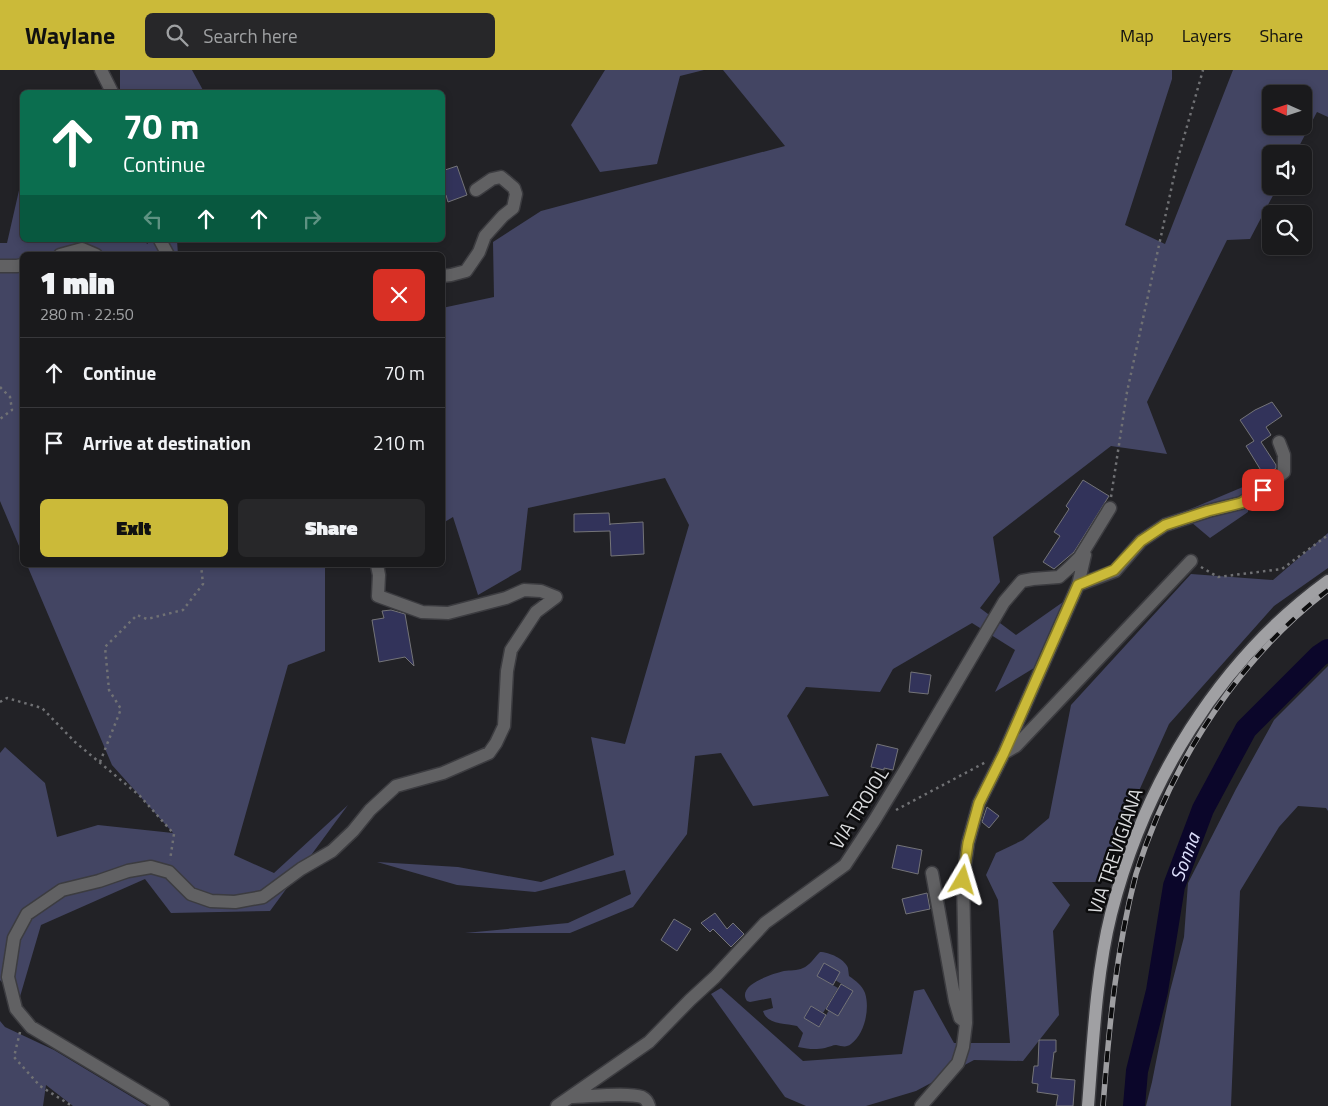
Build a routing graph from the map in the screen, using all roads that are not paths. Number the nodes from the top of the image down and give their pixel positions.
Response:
1 (101, 70) edge
2 (111, 90) edge
3 (476, 190) dead end
4 (71, 252) edge
5 (89, 252) edge
6 (20, 265) edge
7 (0, 266) edge
8 (445, 276) edge
9 (1279, 442) dead end
10 (1110, 508) road end
11 (1083, 552) junction
12 (1191, 561) road end
13 (377, 567) edge
14 (1328, 581) edge
15 (1078, 585) junction
16 (1004, 753) junction
17 (932, 873) dead end
18 (966, 1023) junction
19 (570, 1098) junction
20 (164, 1106) edge
21 (557, 1106) edge
22 (649, 1106) edge
23 (921, 1106) edge
24 (1088, 1106) edge

1 - 2 street
3 - 8 street
4 - 5 street
6 - 7 street
9 - 15 street
10 - 11 street, VIA TROIOL
11 - 15 street
11 - 19 street, VIA TROIOL
12 - 16 street
13 - 20 street
14 - 24 main road, VIA TREVIGIANA
15 - 16 street
16 - 18 street
17 - 18 street
18 - 23 street
19 - 21 street, VIA TROIOL
19 - 22 street

